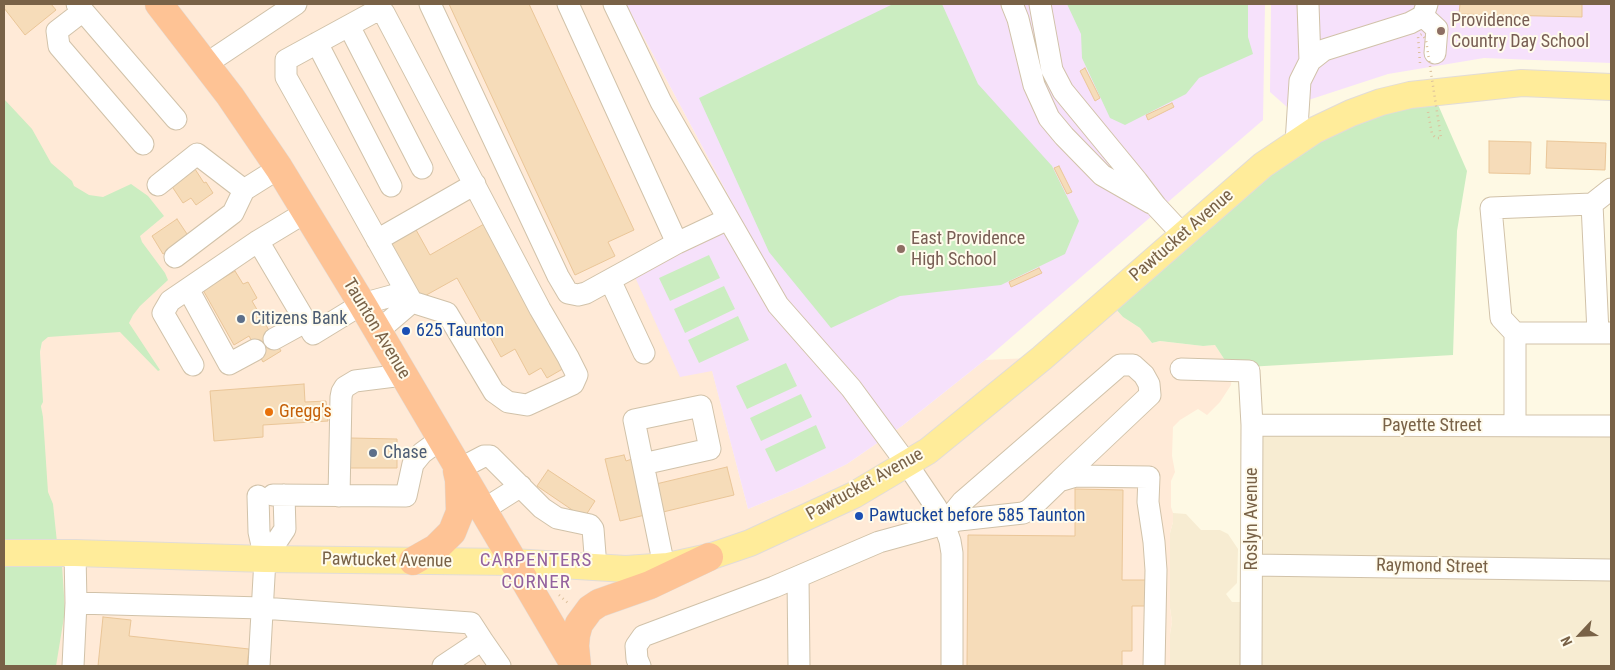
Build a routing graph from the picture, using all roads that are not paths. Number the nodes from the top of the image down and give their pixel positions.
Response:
1 (159, 4) edge
2 (296, 4) edge
3 (430, 4) edge
4 (614, 4) edge
5 (1012, 4) edge
6 (1040, 4) edge
7 (1308, 4) edge
8 (573, 6) edge
9 (80, 7) edge
10 (1429, 16) edge
11 (349, 26) junction
12 (317, 43) junction
13 (1436, 56) road end
14 (1310, 61) junction
15 (206, 64) junction
16 (1611, 87) edge
17 (176, 119) dead end
18 (1296, 143) junction
19 (143, 144) dead end
20 (279, 168) junction
21 (422, 168) dead end
22 (475, 184) junction
23 (158, 185) dead end
24 (392, 186) dead end
25 (1611, 189) edge
26 (244, 190) junction
27 (1592, 204) junction
28 (1156, 206) junction
29 (306, 212) junction
30 (728, 219) junction
31 (1183, 235) junction
32 (377, 240) junction
33 (258, 241) junction
34 (678, 243) junction
35 (175, 257) dead end
36 (1603, 257) edge
37 (610, 280) junction
38 (188, 289) junction
39 (409, 297) junction
40 (362, 304) junction
41 (309, 328) junction
42 (378, 331) junction
43 (1515, 333) junction
44 (1605, 333) edge
45 (274, 339) dead end
46 (254, 350) dead end
47 (644, 353) dead end
48 (193, 365) dead end
49 (1181, 370) dead end
50 (404, 375) junction
51 (1252, 425) junction
52 (1515, 425) junction
53 (1611, 426) edge
54 (451, 456) junction
55 (643, 464) dead end
56 (907, 464) junction
57 (1059, 481) junction
58 (521, 486) junction
59 (339, 496) junction
60 (483, 510) junction
61 (944, 524) junction
62 (4, 553) edge
63 (75, 553) junction
64 (709, 557) junction
65 (265, 559) junction
66 (412, 561) junction
67 (514, 562) junction
68 (664, 566) junction
69 (1252, 566) junction
70 (596, 567) junction
71 (1611, 570) edge
72 (798, 577) junction
73 (76, 602) junction
74 (262, 608) junction
75 (482, 640) junction
76 (73, 666) edge
77 (259, 666) edge
78 (443, 666) edge
79 (500, 666) edge
80 (576, 666) edge
81 (640, 666) edge
82 (800, 666) edge
83 (952, 666) edge
84 (1154, 666) edge
85 (1251, 666) edge

1 - 15 highway, Taunton Avenue
2 - 15 street
3 - 37 street
4 - 30 street
5 - 28 street
6 - 28 street
7 - 14 street
8 - 34 street
9 - 17 street
9 - 19 street
10 - 13 street
10 - 14 street
11 - 12 street
11 - 21 street
11 - 22 street
12 - 24 street
12 - 32 street
14 - 18 street
15 - 20 highway, Taunton Avenue
16 - 18 main road, Pawtucket Avenue
18 - 31 main road, Pawtucket Avenue
20 - 26 street
20 - 29 highway, Taunton Avenue
22 - 32 street
22 - 39 street
23 - 26 street
25 - 27 street
26 - 35 street
27 - 36 street
27 - 43 street
28 - 31 street
29 - 33 street
29 - 40 highway, Taunton Avenue
30 - 34 street
30 - 56 street
31 - 56 main road, Pawtucket Avenue
32 - 39 street
33 - 38 street
33 - 41 street
34 - 37 street
36 - 44 street
37 - 47 street
38 - 46 street
38 - 48 street
39 - 40 street
39 - 42 street
40 - 41 street
40 - 42 highway, Taunton Avenue
41 - 45 street
42 - 50 highway, Taunton Avenue
43 - 44 street
43 - 52 street
49 - 51 street, Roslyn Avenue
50 - 54 highway, Taunton Avenue
50 - 59 street
51 - 52 street, Payette Street
51 - 69 street, Roslyn Avenue
52 - 53 street, Payette Street
54 - 58 street
54 - 59 street
54 - 60 highway, Taunton Avenue
54 - 66 highway
55 - 68 street
56 - 61 street
56 - 64 main road, Pawtucket Avenue
57 - 61 street
57 - 61 street
57 - 84 street
58 - 60 street
58 - 70 street
59 - 65 street
60 - 67 highway, Taunton Avenue
61 - 72 street
61 - 83 street
62 - 63 main road, Pawtucket Avenue
63 - 65 main road, Pawtucket Avenue
63 - 73 street
64 - 68 main road, Pawtucket Avenue
64 - 80 highway
65 - 66 main road, Pawtucket Avenue
65 - 74 street
66 - 67 main road, Pawtucket Avenue
67 - 70 main road, Pawtucket Avenue
67 - 80 highway, Taunton Avenue
68 - 70 main road, Pawtucket Avenue
69 - 71 street, Raymond Street
69 - 85 street, Roslyn Avenue
72 - 81 street
72 - 82 street
73 - 74 street
73 - 76 street
74 - 75 street
74 - 77 street
75 - 78 street
75 - 79 street

